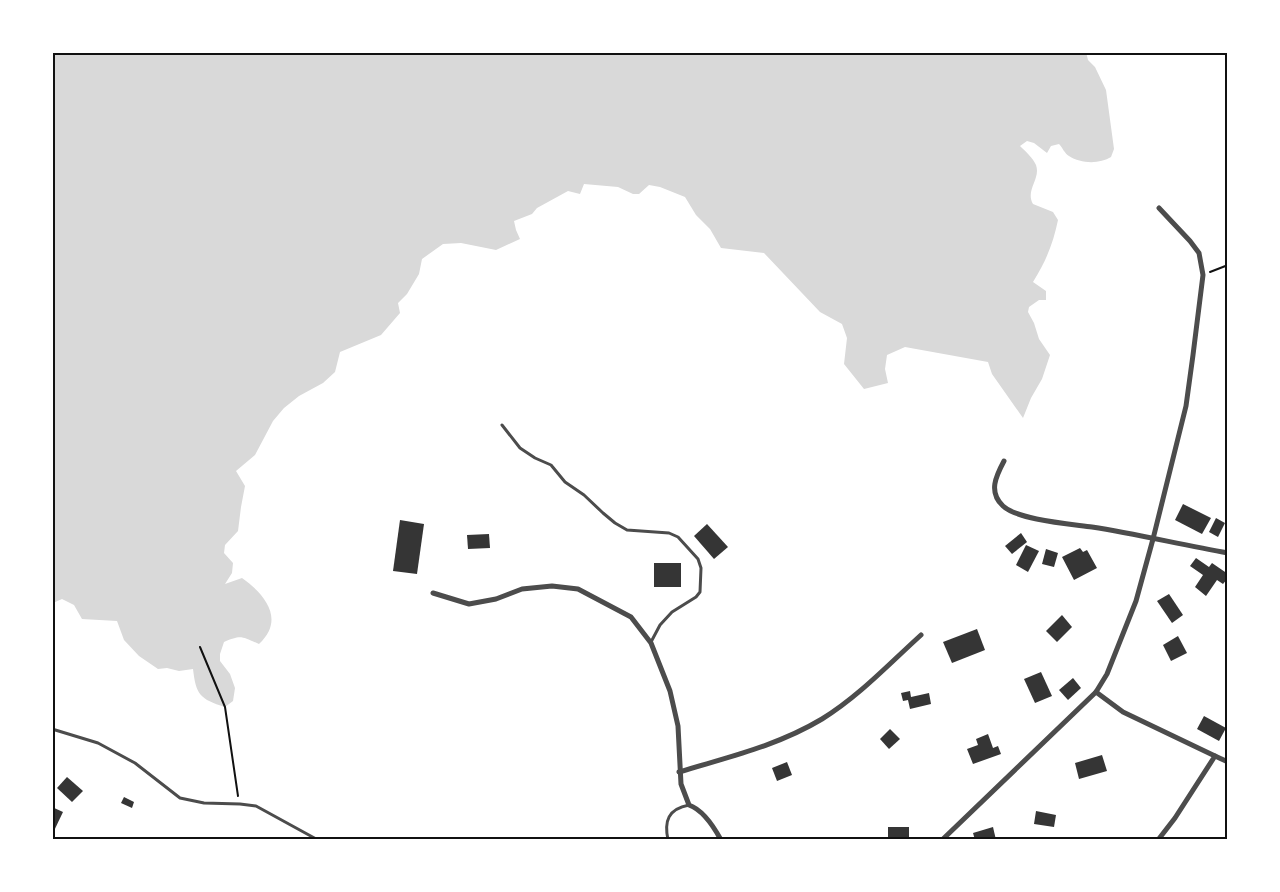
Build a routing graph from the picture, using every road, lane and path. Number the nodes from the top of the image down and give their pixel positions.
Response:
1 (1159, 208) dead end
2 (1228, 265) edge
3 (1203, 275) junction
4 (502, 425) dead end
5 (1004, 461) dead end
6 (1153, 539) junction
7 (1228, 553) edge
8 (433, 593) dead end
9 (921, 635) dead end
10 (651, 643) junction
11 (200, 647) dead end
12 (1096, 692) junction
13 (52, 729) edge
14 (1215, 756) junction
15 (1228, 762) edge
16 (679, 772) junction
17 (240, 804) junction
18 (689, 805) junction
19 (318, 840) edge
20 (668, 840) edge
21 (721, 840) edge
22 (942, 840) edge
23 (1158, 840) edge

1 - 3 street
2 - 3 path
3 - 6 street
4 - 10 lane
5 - 6 street
6 - 7 street
6 - 12 street
8 - 10 street
9 - 16 street
10 - 16 street
11 - 17 path
12 - 14 street
12 - 22 street
13 - 17 lane
14 - 15 street
14 - 23 street
16 - 18 street
17 - 19 lane
18 - 20 lane
18 - 21 street

